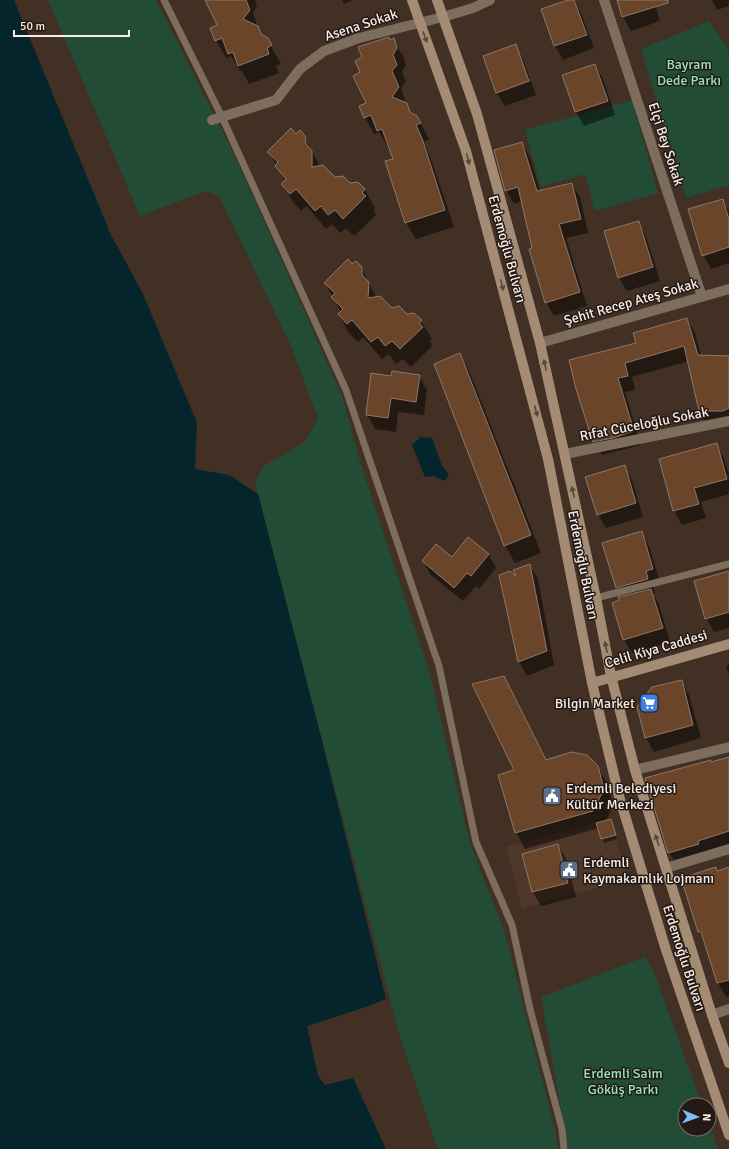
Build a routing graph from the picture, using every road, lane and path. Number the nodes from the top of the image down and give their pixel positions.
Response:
1 (164, 0) edge
2 (412, 0) edge
3 (437, 0) edge
4 (490, 0) edge
5 (604, 0) edge
6 (443, 17) junction
7 (419, 22) junction
8 (217, 119) junction
9 (729, 289) edge
10 (702, 296) junction
11 (540, 343) junction
12 (729, 421) edge
13 (565, 454) junction
14 (729, 564) edge
15 (596, 598) junction
16 (729, 644) edge
17 (611, 676) junction
18 (592, 683) junction
19 (729, 747) edge
20 (635, 770) junction
21 (729, 849) edge
22 (666, 868) junction
23 (729, 1009) edge
24 (712, 1015) junction
25 (729, 1063) edge
26 (729, 1135) edge
27 (564, 1149) edge

1 - 8 lane
2 - 7 main road, Erdemoğlu Bulvarı
3 - 6 main road, Erdemoğlu Bulvarı
4 - 6 street, Asena Sokak
5 - 10 street, Elçi Bey Sokak
6 - 7 street, Asena Sokak
6 - 11 main road, Erdemoğlu Bulvarı
7 - 8 street, Asena Sokak
7 -> 18 main road, Erdemoğlu Bulvarı
8 - 27 lane
9 - 10 street, Şehit Recep Ateş Sokak
10 - 11 street, Şehit Recep Ateş Sokak
13 -> 11 main road, Erdemoğlu Bulvarı
12 - 13 street, Rıfat Cüceloğlu Sokak
15 -> 13 main road, Erdemoğlu Bulvarı
14 - 15 lane
17 -> 15 main road, Erdemoğlu Bulvarı
16 - 17 main road, Celil Kiya Caddesi
17 - 18 main road, Celil Kiya Caddesi
17 - 20 main road, Erdemoğlu Bulvarı
18 - 26 main road, Erdemoğlu Bulvarı
19 - 20 street
22 -> 20 main road, Erdemoğlu Bulvarı
21 - 22 street
22 - 24 main road, Erdemoğlu Bulvarı
23 - 24 street
24 - 25 main road, Erdemoğlu Bulvarı

